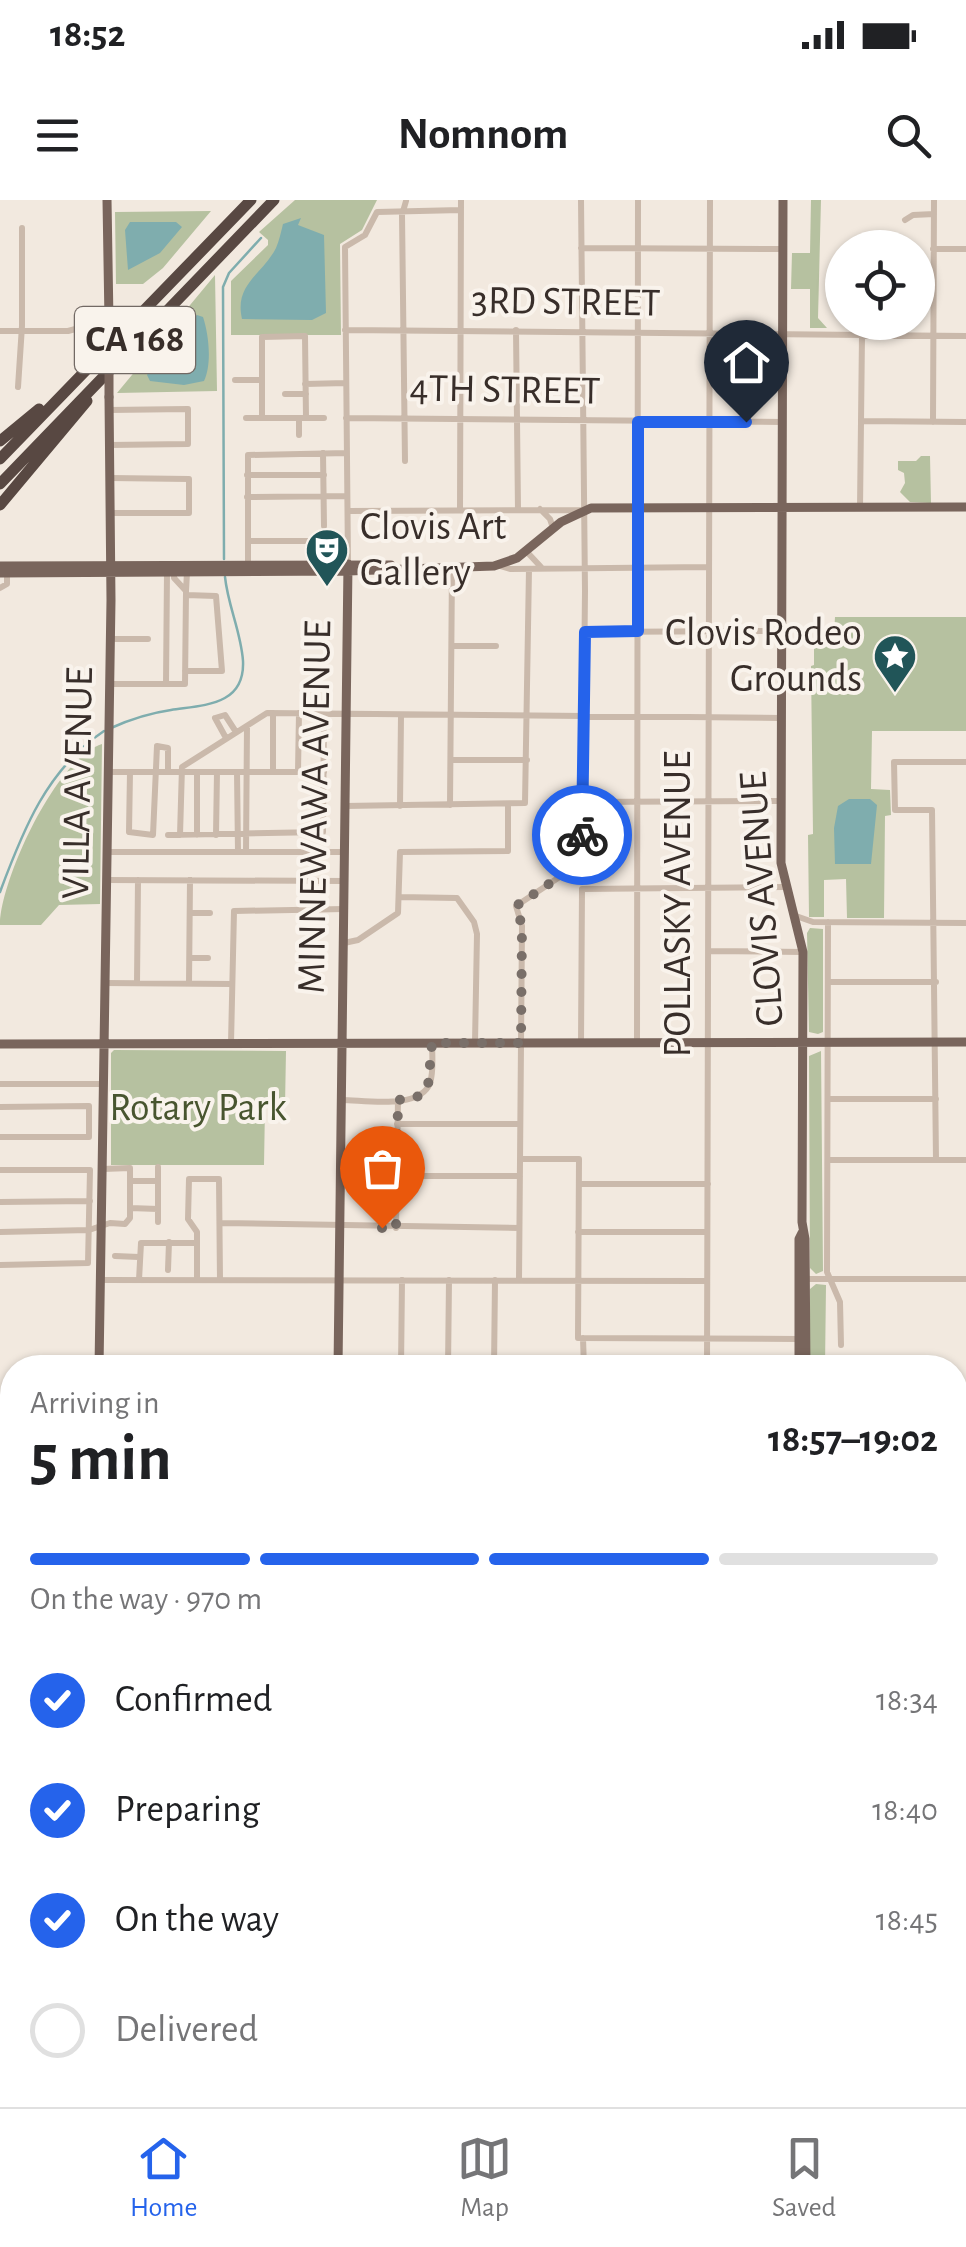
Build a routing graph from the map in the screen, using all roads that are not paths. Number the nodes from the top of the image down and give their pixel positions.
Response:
1 (107, 200) edge
2 (252, 200) edge
3 (274, 200) edge
4 (461, 200) edge
5 (581, 200) edge
6 (638, 200) edge
7 (710, 200) edge
8 (783, 200) edge
9 (934, 200) edge
10 (406, 201) edge
11 (461, 210) junction
12 (404, 211) junction
13 (934, 214) junction
14 (905, 220) dead end
15 (22, 228) dead end
16 (934, 230) edge
17 (581, 248) junction
18 (638, 248) junction
19 (710, 249) junction
20 (783, 249) junction
21 (935, 249) edge
22 (966, 249) edge
23 (108, 320) junction
24 (148, 327) junction
25 (345, 330) junction
26 (404, 330) junction
27 (460, 330) junction
28 (516, 330) junction
29 (0, 331) edge
30 (22, 331) junction
31 (582, 331) junction
32 (638, 335) junction
33 (710, 335) junction
34 (825, 335) edge
35 (935, 335) edge
36 (782, 336) junction
37 (966, 336) edge
38 (862, 340) edge
39 (932, 340) edge
40 (235, 380) dead end
41 (262, 380) junction
42 (346, 381) junction
43 (73, 382) junction
44 (305, 382) junction
45 (18, 387) dead end
46 (284, 394) dead end
47 (306, 394) junction
48 (110, 410) junction
49 (246, 418) dead end
50 (262, 418) junction
51 (302, 418) junction
52 (324, 418) dead end
53 (346, 418) junction
54 (404, 418) junction
55 (460, 418) junction
56 (517, 418) junction
57 (583, 420) junction
58 (638, 422) junction
59 (710, 422) junction
60 (782, 422) junction
61 (862, 422) junction
62 (933, 422) junction
63 (966, 422) edge
64 (299, 435) dead end
65 (0, 440) edge
66 (110, 445) junction
67 (324, 453) junction
68 (347, 453) junction
69 (0, 459) edge
70 (405, 461) dead end
71 (247, 475) junction
72 (324, 475) junction
73 (110, 478) junction
74 (0, 484) edge
75 (248, 496) junction
76 (324, 496) junction
77 (348, 496) junction
78 (0, 505) edge
79 (638, 508) junction
80 (710, 508) junction
81 (782, 508) junction
82 (860, 508) junction
83 (966, 508) edge
84 (540, 509) junction
85 (460, 510) junction
86 (518, 510) junction
87 (584, 510) junction
88 (348, 511) junction
89 (110, 513) junction
90 (557, 525) junction
91 (324, 526) dead end
92 (248, 541) junction
93 (309, 541) dead end
94 (527, 552) junction
95 (248, 564) junction
96 (322, 564) junction
97 (499, 566) junction
98 (452, 567) junction
99 (541, 567) junction
100 (585, 567) junction
101 (638, 567) junction
102 (111, 568) junction
103 (348, 568) junction
104 (710, 568) junction
105 (528, 569) junction
106 (2, 570) edge
107 (171, 572) junction
108 (187, 572) junction
109 (210, 572) junction
110 (287, 572) junction
111 (0, 588) edge
112 (186, 593) junction
113 (638, 631) junction
114 (782, 631) junction
115 (585, 632) junction
116 (709, 632) junction
117 (148, 639) dead end
118 (110, 640) junction
119 (452, 646) junction
120 (496, 646) dead end
121 (185, 671) junction
122 (110, 684) junction
123 (166, 684) junction
124 (273, 713) junction
125 (299, 713) junction
126 (324, 713) junction
127 (346, 714) junction
128 (401, 716) junction
129 (451, 716) junction
130 (527, 716) junction
131 (638, 717) junction
132 (709, 717) junction
133 (585, 718) junction
134 (781, 718) junction
135 (246, 726) junction
136 (236, 732) junction
137 (226, 738) junction
138 (450, 760) junction
139 (527, 760) junction
140 (966, 762) edge
141 (108, 772) junction
142 (130, 772) junction
143 (156, 772) junction
144 (168, 772) junction
145 (182, 772) junction
146 (198, 772) junction
147 (217, 772) junction
148 (242, 772) junction
149 (273, 772) junction
150 (298, 772) junction
151 (324, 772) junction
152 (782, 801) junction
153 (585, 802) junction
154 (638, 802) junction
155 (710, 802) junction
156 (450, 805) junction
157 (508, 805) junction
158 (345, 806) junction
159 (400, 806) junction
160 (242, 834) junction
161 (168, 835) dead end
162 (180, 835) junction
163 (197, 835) junction
164 (216, 835) junction
165 (107, 852) junction
166 (242, 852) junction
167 (344, 852) junction
168 (107, 880) junction
169 (138, 880) junction
170 (190, 880) junction
171 (344, 881) junction
172 (784, 887) junction
173 (638, 889) junction
174 (708, 889) junction
175 (399, 898) junction
176 (344, 909) junction
177 (190, 913) junction
178 (210, 913) dead end
179 (796, 916) junction
180 (813, 922) junction
181 (828, 922) junction
182 (966, 922) edge
183 (934, 923) junction
184 (801, 936) junction
185 (344, 943) junction
186 (708, 951) junction
187 (803, 952) junction
188 (190, 958) junction
189 (208, 958) dead end
190 (828, 982) junction
191 (936, 982) junction
192 (105, 983) junction
193 (137, 984) junction
194 (189, 984) junction
195 (232, 984) junction
196 (708, 1042) junction
197 (803, 1042) junction
198 (828, 1042) junction
199 (936, 1042) junction
200 (966, 1042) edge
201 (432, 1043) junction
202 (475, 1043) junction
203 (521, 1043) junction
204 (581, 1043) junction
205 (637, 1043) junction
206 (0, 1044) edge
207 (104, 1044) junction
208 (231, 1044) junction
209 (342, 1044) junction
210 (0, 1084) edge
211 (103, 1084) junction
212 (828, 1099) junction
213 (936, 1099) junction
214 (342, 1100) junction
215 (398, 1100) junction
216 (0, 1107) edge
217 (89, 1122) junction
218 (103, 1122) junction
219 (397, 1124) junction
220 (520, 1124) junction
221 (0, 1137) edge
222 (520, 1159) junction
223 (828, 1160) junction
224 (936, 1160) junction
225 (966, 1160) edge
226 (158, 1167) dead end
227 (103, 1168) junction
228 (0, 1170) edge
229 (397, 1176) junction
230 (520, 1176) junction
231 (130, 1181) junction
232 (158, 1181) junction
233 (579, 1184) junction
234 (708, 1184) junction
235 (0, 1202) edge
236 (90, 1202) junction
237 (130, 1208) junction
238 (158, 1209) junction
239 (158, 1222) dead end
240 (221, 1223) junction
241 (340, 1223) junction
242 (101, 1228) junction
243 (396, 1228) junction
244 (519, 1228) junction
245 (89, 1230) junction
246 (0, 1232) edge
247 (578, 1232) junction
248 (708, 1232) junction
249 (802, 1233) junction
250 (169, 1242) junction
251 (197, 1243) junction
252 (115, 1256) dead end
253 (139, 1257) junction
254 (0, 1265) edge
255 (168, 1270) dead end
256 (828, 1279) junction
257 (966, 1279) edge
258 (100, 1280) junction
259 (138, 1280) junction
260 (196, 1280) junction
261 (220, 1280) junction
262 (340, 1280) junction
263 (402, 1280) junction
264 (448, 1280) junction
265 (495, 1280) junction
266 (518, 1280) junction
267 (578, 1280) junction
268 (802, 1280) junction
269 (707, 1281) junction
270 (580, 1338) junction
271 (707, 1338) junction
272 (799, 1339) junction
273 (841, 1346) dead end
274 (99, 1355) edge
275 (338, 1355) edge
276 (401, 1355) edge
277 (448, 1355) edge
278 (494, 1355) edge
279 (582, 1355) edge
280 (707, 1355) edge
281 (801, 1355) edge
282 (804, 1355) edge

1 - 23 main road, VILLA AVENUE
2 - 43 highway, CA 168
3 - 24 highway, CA 168
4 - 11 street
5 - 17 street
6 - 18 street
7 - 19 street, POLLASKY AVENUE
8 - 20 main road, CLOVIS AVENUE
9 - 13 street
10 - 12 street
11 - 12 street
11 - 27 street
12 - 25 street, MINNEWAWA AVENUE
12 - 26 street
13 - 14 street
13 - 16 street
15 - 30 street
17 - 18 street
17 - 31 street
18 - 19 street
18 - 32 street
19 - 20 street
19 - 33 street, POLLASKY AVENUE
20 - 36 main road, CLOVIS AVENUE
21 - 22 street
23 - 30 street
23 - 48 main road, VILLA AVENUE, bridge
24 - 74 highway, CA 168
24 - 78 highway
25 - 26 street, 3RD STREET
25 - 42 street, MINNEWAWA AVENUE
26 - 27 street, 3RD STREET
26 - 54 street
27 - 28 street, 3RD STREET
27 - 55 street
28 - 31 street, 3RD STREET
28 - 56 street
29 - 30 street
30 - 45 street
31 - 32 street, 3RD STREET
31 - 57 street
32 - 33 street, 3RD STREET
32 - 58 street
33 - 36 street, 3RD STREET
33 - 59 street, POLLASKY AVENUE
34 - 36 street, 3RD STREET
35 - 37 street, 3RD STREET
36 - 60 main road, CLOVIS AVENUE
38 - 61 street
39 - 62 street
40 - 41 street
41 - 44 street
41 - 50 street
42 - 44 street
42 - 53 street, MINNEWAWA AVENUE
43 - 65 highway
43 - 69 highway, CA 168
44 - 47 street
46 - 47 street
47 - 51 street
48 - 66 main road, VILLA AVENUE
48 - 66 street
49 - 50 street
50 - 51 street
51 - 52 street
51 - 64 street
53 - 54 street, 4TH STREET
53 - 68 street, MINNEWAWA AVENUE
54 - 55 street, 4TH STREET
54 - 70 street
55 - 56 street, 4TH STREET
55 - 85 street
56 - 57 street, 4TH STREET
56 - 86 street
57 - 58 street, 4TH STREET
57 - 87 street
58 - 59 street, 4TH STREET
58 - 79 street
59 - 60 street, 4TH STREET
59 - 80 street, POLLASKY AVENUE
60 - 81 main road, CLOVIS AVENUE
61 - 62 street
61 - 82 street
62 - 63 street
66 - 73 main road, VILLA AVENUE
67 - 68 street
67 - 71 street
67 - 72 street
68 - 77 street, MINNEWAWA AVENUE
71 - 72 street
71 - 75 street
72 - 76 street
73 - 89 main road, VILLA AVENUE
73 - 89 street
75 - 76 street
75 - 92 street
76 - 77 street
76 - 91 street
77 - 88 street, MINNEWAWA AVENUE
79 - 80 main road
79 - 87 main road
79 - 101 street
80 - 81 main road
80 - 104 street, POLLASKY AVENUE
81 - 82 main road
81 - 114 main road, CLOVIS AVENUE
82 - 83 main road
84 - 86 street
84 - 87 street
84 - 90 street
85 - 86 street
85 - 88 street
87 - 90 main road
87 - 100 street
88 - 103 street, MINNEWAWA AVENUE
89 - 102 main road, VILLA AVENUE
90 - 94 main road
92 - 93 street
92 - 95 street
94 - 97 main road
94 - 99 street
95 - 96 main road
95 - 102 main road
95 - 109 main road
96 - 103 main road
96 - 110 main road
97 - 98 main road
97 - 105 street
98 - 103 main road
98 - 119 street
99 - 100 street
99 - 105 street
100 - 101 street
100 - 115 street
101 - 104 street
101 - 113 street
102 - 106 main road
102 - 106 main road
102 - 107 main road
102 - 118 main road, VILLA AVENUE
103 - 110 main road
103 - 127 main road, MINNEWAWA AVENUE
104 - 116 street, POLLASKY AVENUE
105 - 130 street
106 - 111 street
107 - 108 main road
107 - 112 street
107 - 123 street
108 - 109 main road
108 - 112 street
109 - 110 main road
112 - 121 street
112 - 121 street
113 - 115 street
113 - 116 street
113 - 131 street
114 - 116 street
114 - 134 main road, CLOVIS AVENUE
115 - 133 street
116 - 132 street, POLLASKY AVENUE
117 - 118 street
118 - 122 main road, VILLA AVENUE
119 - 120 street
119 - 129 street
121 - 123 street
122 - 123 street
122 - 141 main road, VILLA AVENUE
124 - 125 street
124 - 135 street
124 - 149 street
125 - 126 street
125 - 150 street
126 - 127 street
126 - 151 street
127 - 128 street
127 - 158 main road, MINNEWAWA AVENUE
128 - 129 street
128 - 159 street
129 - 130 street
129 - 138 street
130 - 133 street
130 - 139 street
131 - 132 street
131 - 133 street
131 - 154 street
132 - 134 street
132 - 155 street, POLLASKY AVENUE
133 - 153 street
134 - 152 main road, CLOVIS AVENUE
135 - 136 street
135 - 148 street
136 - 137 street
136 - 137 street
137 - 145 street
138 - 139 street
138 - 156 street
139 - 157 street
140 - 183 street
141 - 142 street
141 - 165 main road, VILLA AVENUE
142 - 143 street
142 - 143 street
143 - 144 street
143 - 144 street
144 - 145 street
145 - 146 street
145 - 162 street
146 - 147 street
146 - 163 street
147 - 148 street
147 - 164 street
148 - 149 street
148 - 160 street
149 - 150 street
150 - 151 street
151 - 160 street
152 - 155 street
152 - 172 main road, CLOVIS AVENUE
153 - 154 street
153 - 203 street
154 - 155 street
154 - 173 street
155 - 174 street, POLLASKY AVENUE
156 - 157 street
156 - 159 street
157 - 175 street
158 - 159 street
158 - 167 main road, MINNEWAWA AVENUE
160 - 164 street
160 - 166 street
161 - 162 street
162 - 163 street
163 - 164 street
165 - 166 street
165 - 168 main road, VILLA AVENUE
166 - 167 street
167 - 171 main road, MINNEWAWA AVENUE
168 - 169 street
168 - 192 main road, VILLA AVENUE
169 - 170 street
169 - 193 street
170 - 171 street
170 - 177 street
171 - 176 main road, MINNEWAWA AVENUE
172 - 174 street
172 - 179 main road, CLOVIS AVENUE
173 - 174 street
173 - 204 street
173 - 205 street
174 - 186 street, POLLASKY AVENUE
175 - 185 street
175 - 202 street
176 - 185 main road, MINNEWAWA AVENUE
176 - 195 street
177 - 178 street
177 - 188 street
179 - 180 street
179 - 184 main road, CLOVIS AVENUE
180 - 181 street
180 - 184 street
181 - 183 street
181 - 190 street
182 - 183 street
183 - 191 street
184 - 187 main road, CLOVIS AVENUE
185 - 209 main road, MINNEWAWA AVENUE
186 - 187 street
186 - 196 street, POLLASKY AVENUE
187 - 197 main road, CLOVIS AVENUE
188 - 189 street
188 - 194 street
190 - 191 street
190 - 198 street
191 - 199 street
192 - 193 street
192 - 207 main road, VILLA AVENUE
193 - 194 street
194 - 195 street
195 - 208 street
196 - 197 main road
196 - 205 main road
196 - 234 street, POLLASKY AVENUE
197 - 198 main road
197 - 249 main road, CLOVIS AVENUE
198 - 199 main road
198 - 212 street
199 - 200 main road
199 - 213 street
201 - 202 main road
201 - 209 main road
201 - 215 street
202 - 203 main road
203 - 204 main road
203 - 220 street
204 - 205 main road
206 - 207 main road
207 - 208 main road
207 - 211 main road, VILLA AVENUE
208 - 209 main road
209 - 214 main road, MINNEWAWA AVENUE
210 - 211 street
211 - 218 main road, VILLA AVENUE
212 - 213 street
212 - 223 street
213 - 224 street
214 - 215 street
214 - 241 main road, MINNEWAWA AVENUE
215 - 219 street
216 - 217 street
217 - 218 street
217 - 221 street
218 - 227 main road, VILLA AVENUE
219 - 220 street
219 - 229 street
220 - 222 street
222 - 230 street
222 - 233 street
223 - 224 street
223 - 256 street
224 - 225 street
226 - 232 street
227 - 231 street
227 - 242 main road, VILLA AVENUE
228 - 236 street
229 - 230 street
229 - 243 street
230 - 244 street
231 - 232 street
231 - 237 street
232 - 238 street
233 - 234 street
233 - 247 street
234 - 248 street, POLLASKY AVENUE
235 - 236 street
236 - 245 street
237 - 238 street
237 - 242 street
238 - 239 street
240 - 241 street
240 - 251 street
240 - 261 street
241 - 243 street
241 - 262 main road, MINNEWAWA AVENUE
242 - 245 street
242 - 258 main road, VILLA AVENUE
243 - 244 street
244 - 266 street
245 - 246 street
245 - 254 street
247 - 248 street
247 - 267 street
248 - 269 street, POLLASKY AVENUE
249 - 268 main road, CLOVIS AVENUE
249 - 268 main road, CLOVIS AVENUE
250 - 251 street
250 - 253 street
250 - 255 street
251 - 260 street
252 - 253 street
253 - 259 street
256 - 257 street
256 - 268 street
256 - 273 street
258 - 259 street
258 - 274 main road, VILLA AVENUE
259 - 260 street
260 - 261 street
261 - 262 street
262 - 263 street
262 - 275 main road, MINNEWAWA AVENUE
263 - 264 street
263 - 276 street
264 - 265 street
264 - 277 street
265 - 266 street
265 - 278 street
266 - 267 street
267 - 269 street
267 - 270 street
268 - 272 main road, CLOVIS AVENUE
268 - 282 main road, CLOVIS AVENUE
269 - 271 street, POLLASKY AVENUE
270 - 271 street
270 - 279 street
271 - 272 street
271 - 280 street, POLLASKY AVENUE
272 - 281 main road, CLOVIS AVENUE

